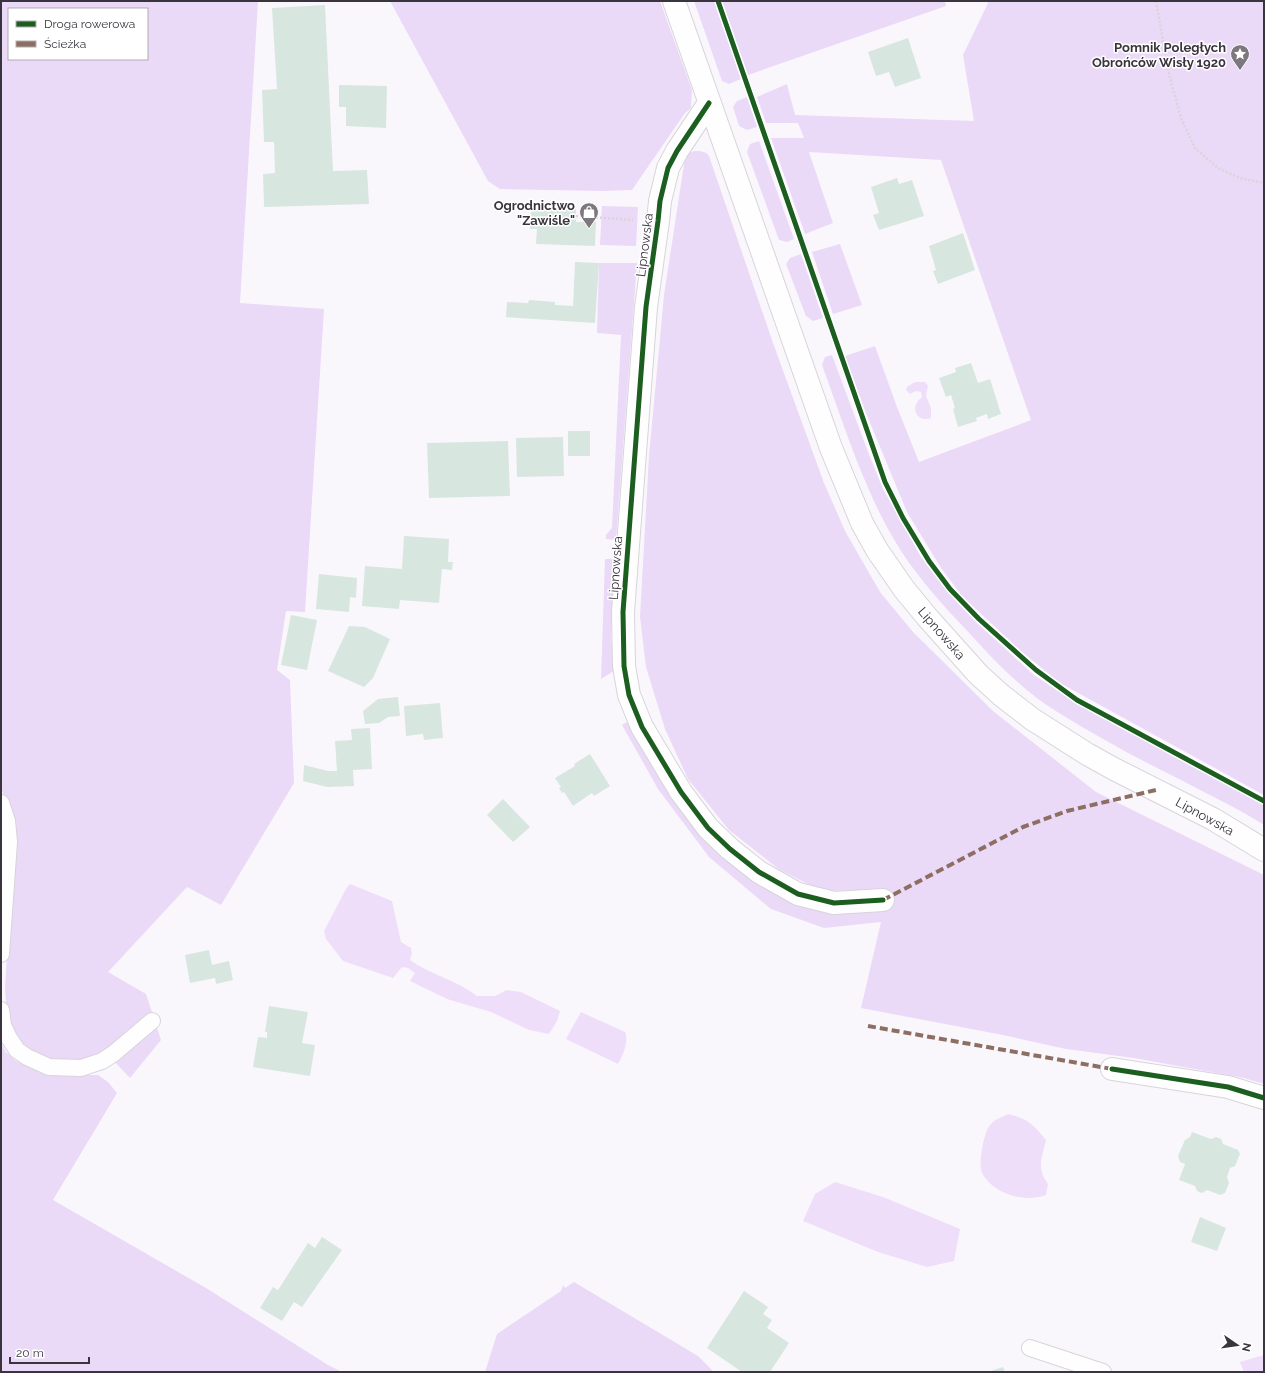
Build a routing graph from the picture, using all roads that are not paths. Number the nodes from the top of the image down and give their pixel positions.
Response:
1 (674, 1) edge
2 (709, 103) junction
3 (1, 803) edge
4 (1264, 850) edge
5 (883, 900) dead end
6 (1, 954) edge
7 (1, 1010) edge
8 (152, 1021) dead end
9 (1112, 1069) dead end
10 (1264, 1098) edge
11 (1030, 1348) dead end
12 (1103, 1372) edge

1 - 2 street, Lipnowska
2 - 4 street, Lipnowska
2 - 5 street, Lipnowska
3 - 6 lane
7 - 8 lane
9 - 10 street
11 - 12 lane

